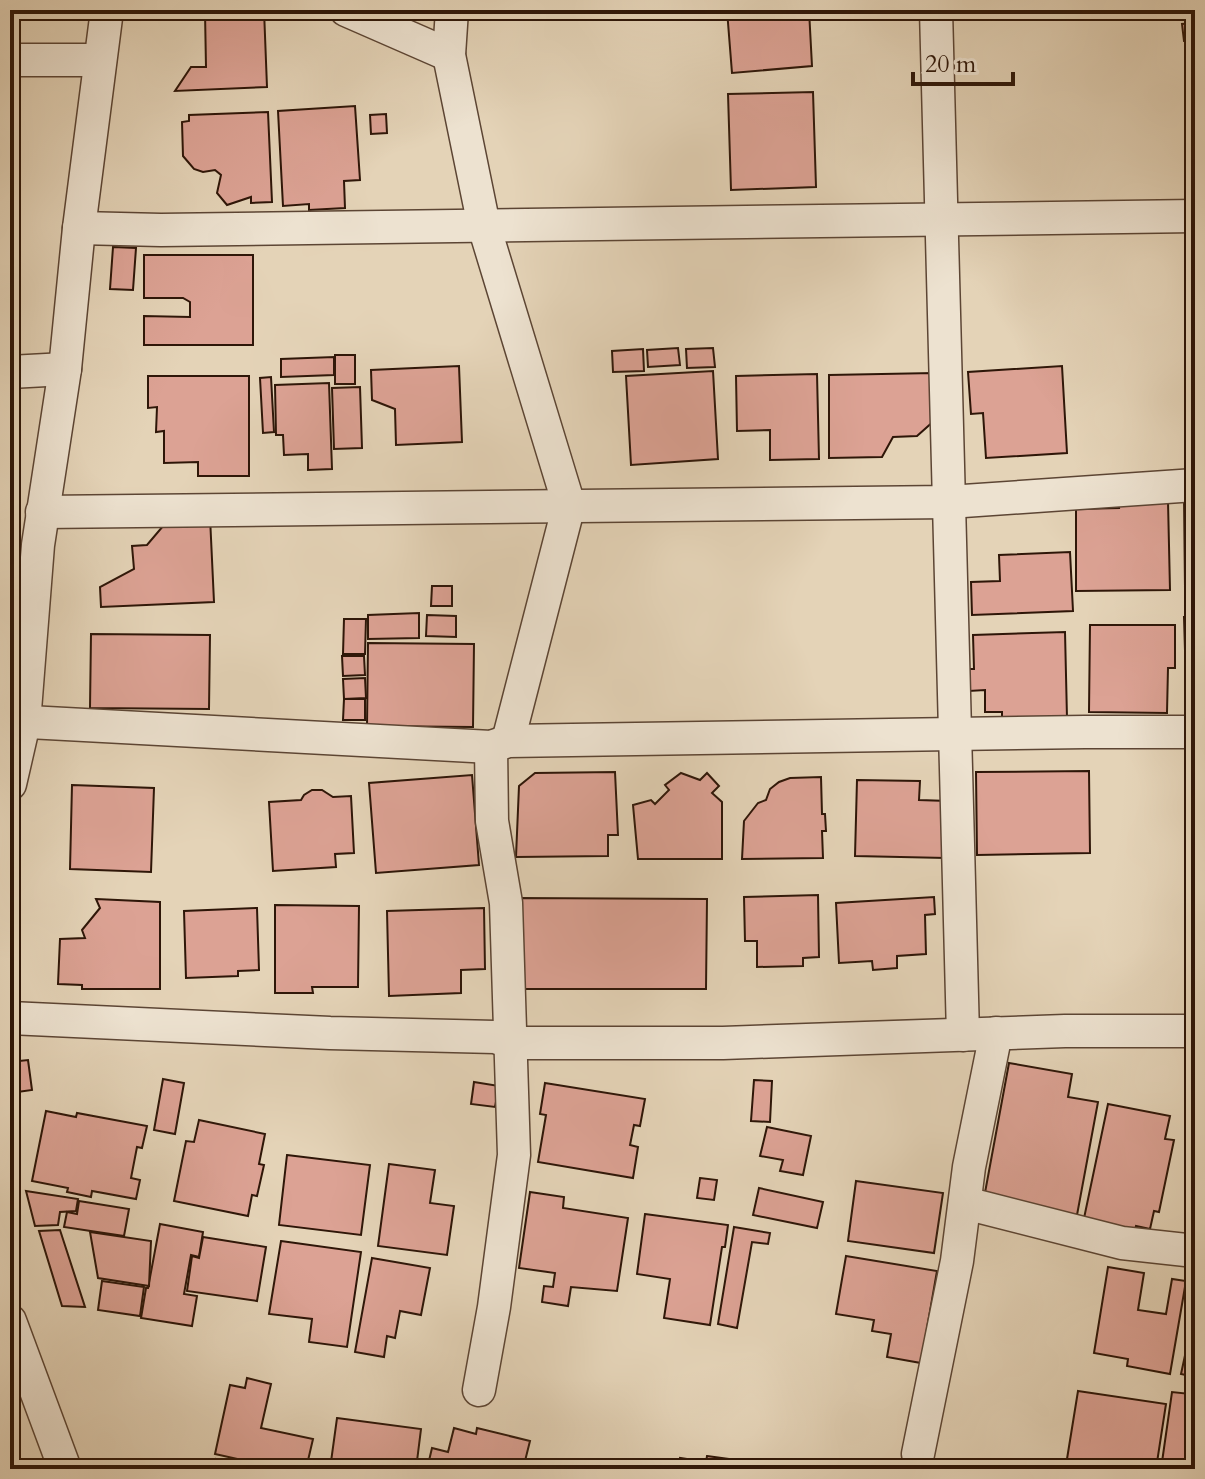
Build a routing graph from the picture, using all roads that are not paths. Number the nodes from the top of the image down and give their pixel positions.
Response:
1 (107, 10) edge
2 (346, 10) edge
3 (452, 10) edge
4 (936, 10) edge
5 (449, 55) junction
6 (10, 60) edge
7 (100, 60) junction
8 (1195, 216) edge
9 (942, 219) junction
10 (484, 226) junction
11 (79, 228) junction
12 (65, 369) junction
13 (10, 372) edge
14 (1195, 485) edge
15 (949, 502) junction
16 (569, 505) junction
17 (42, 512) junction
18 (17, 722) edge
19 (1195, 732) edge
20 (955, 734) junction
21 (500, 744) junction
22 (10, 784) edge
23 (10, 1018) edge
24 (1195, 1031) edge
25 (996, 1033) junction
26 (963, 1035) junction
27 (512, 1043) junction
28 (965, 1203) junction
29 (1195, 1251) edge
30 (10, 1321) edge
31 (479, 1390) dead end
32 (918, 1454) dead end
33 (65, 1469) edge

1 - 7 street
2 - 5 street
3 - 5 street
4 - 9 street
5 - 10 street
6 - 7 street
7 - 11 street
8 - 9 street
9 - 10 street
9 - 15 street
10 - 11 street
10 - 16 street
11 - 12 street
12 - 13 street
12 - 17 street
14 - 15 street
15 - 16 street
15 - 20 street
16 - 17 street
16 - 21 street
17 - 18 street
18 - 21 street
18 - 22 street
19 - 20 street
20 - 21 street
20 - 26 street
21 - 27 street
23 - 27 street
24 - 25 street
25 - 26 street
25 - 28 street
26 - 27 street
27 - 31 street
28 - 29 street
28 - 32 street
30 - 33 street

